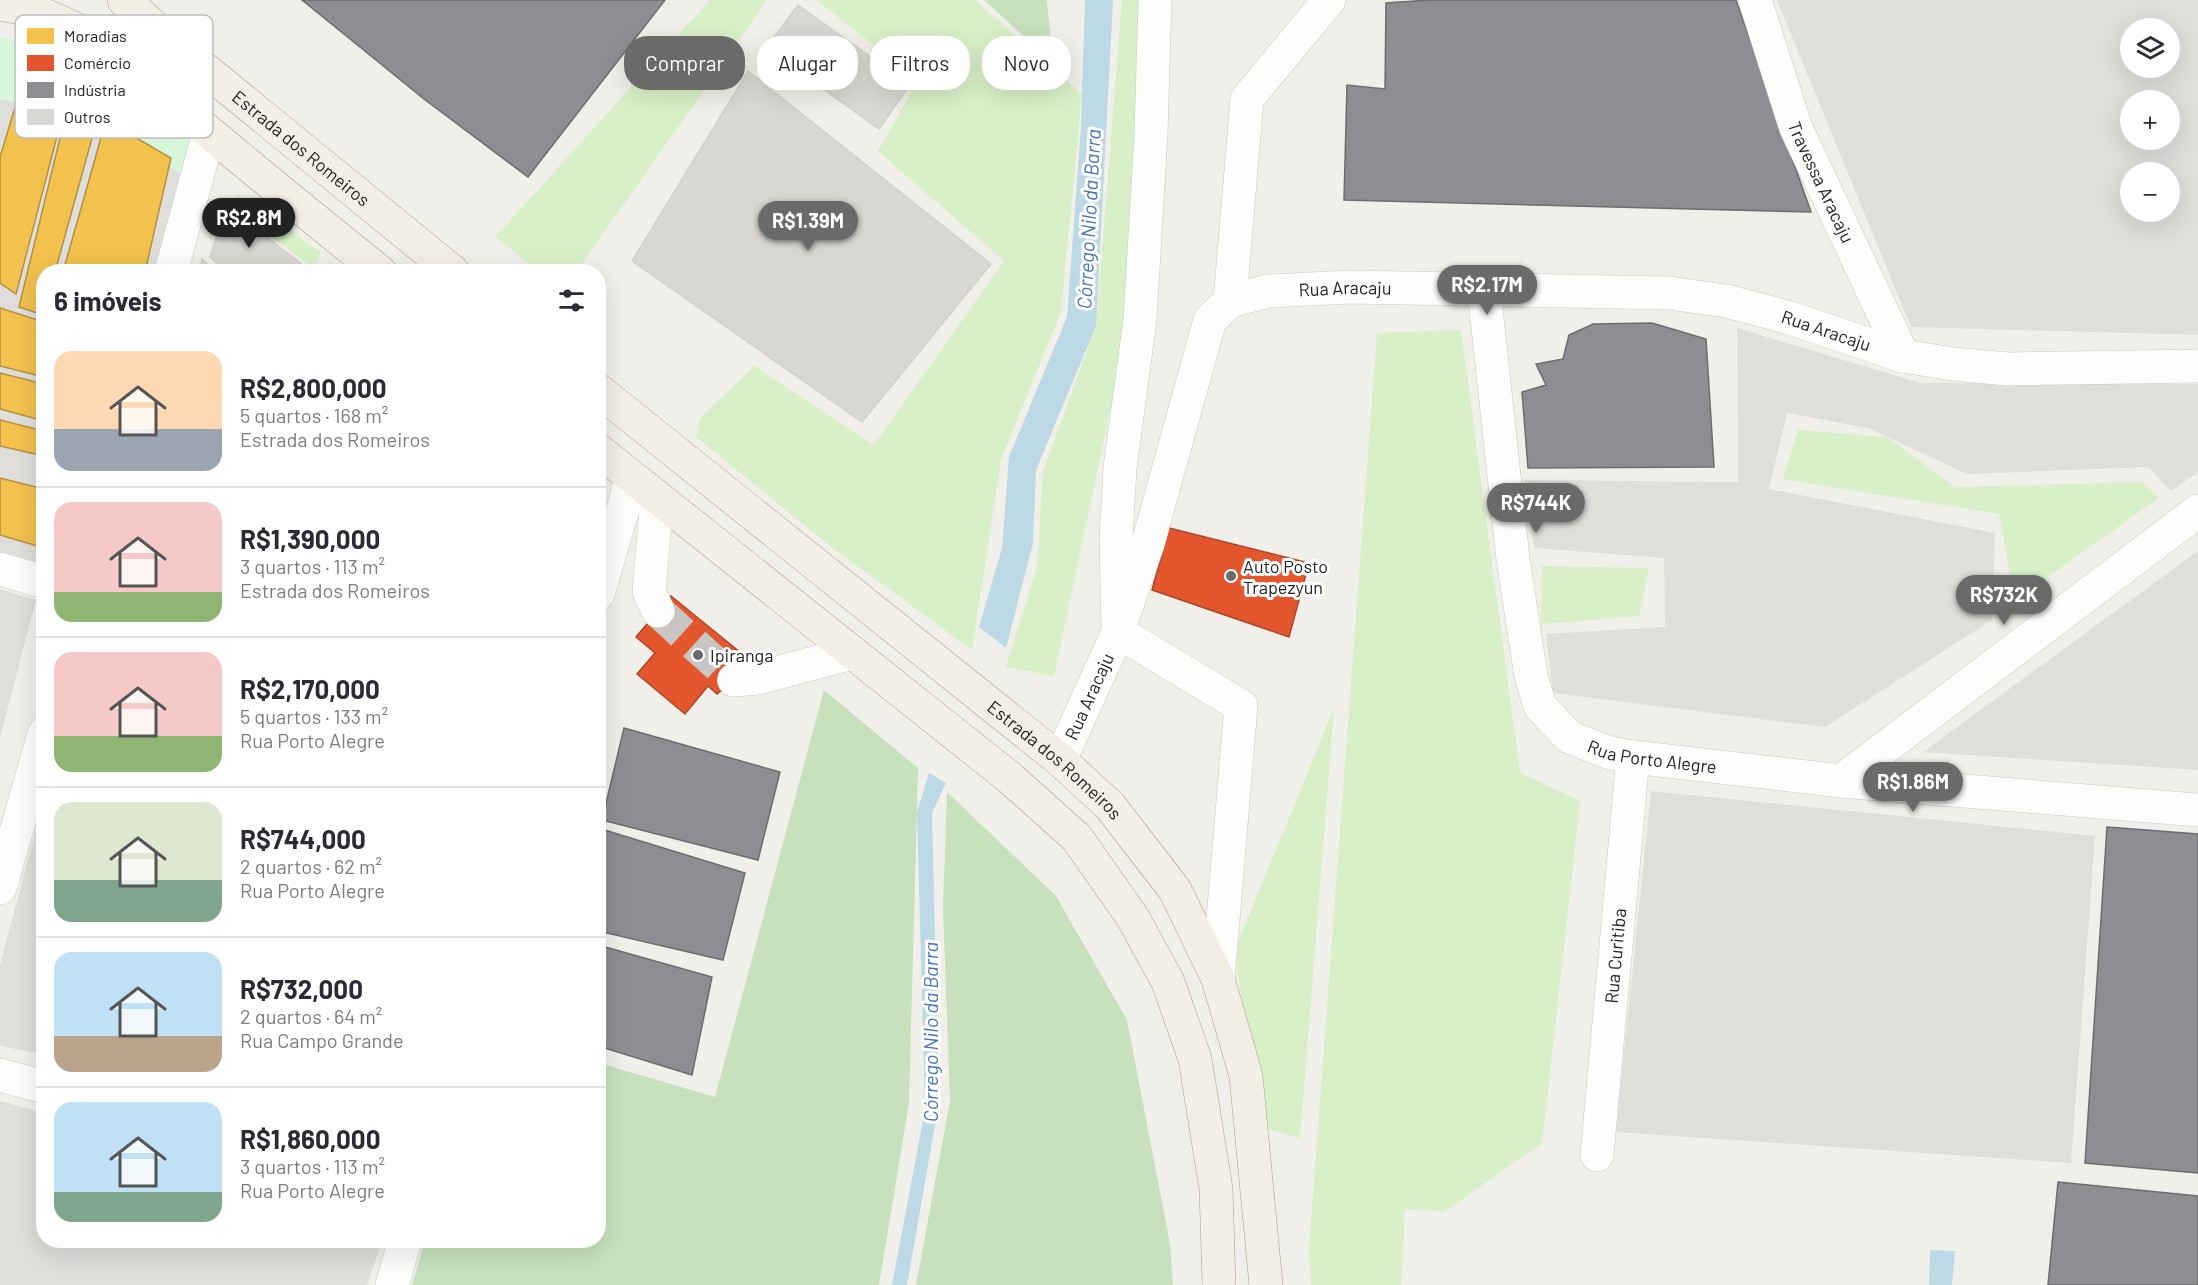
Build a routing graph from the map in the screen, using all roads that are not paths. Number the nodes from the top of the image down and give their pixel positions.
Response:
1 (124, 0) edge
2 (1155, 0) edge
3 (1329, 0) edge
4 (1755, 0) edge
5 (0, 4) edge
6 (45, 15) edge
7 (141, 15) edge
8 (213, 76) edge
9 (213, 136) edge
10 (208, 138) edge
11 (173, 264) edge
12 (370, 264) edge
13 (443, 264) edge
14 (1484, 290) junction
15 (1230, 302) junction
16 (1903, 356) junction
17 (2198, 366) edge
18 (606, 396) edge
19 (606, 456) edge
20 (645, 488) junction
21 (2198, 511) edge
22 (0, 569) edge
23 (606, 576) edge
24 (36, 580) edge
25 (658, 611) tunnel mouth
26 (1118, 632) junction
27 (852, 653) junction
28 (734, 680) dead end
29 (1633, 757) junction
30 (1060, 760) junction
31 (36, 762) edge
32 (1841, 781) junction
33 (2198, 810) edge
34 (0, 888) edge
35 (1218, 979) junction
36 (0, 1076) edge
37 (36, 1086) edge
38 (1597, 1155) dead end
39 (403, 1248) edge
40 (392, 1285) edge
41 (1219, 1285) edge
42 (1266, 1285) edge

1 - 7 main road, Estrada dos Romeiros
2 - 26 street
3 - 15 street
4 - 16 street, Travessa Aracaju
5 - 6 main road
8 - 13 main road, Estrada dos Romeiros
9 - 12 main road
10 - 11 street
14 - 15 street, Rua Aracaju
14 - 16 street, Rua Aracaju
14 - 29 street, Rua Porto Alegre
15 - 26 street, Rua Aracaju
16 - 17 street, Rua Aracaju
18 - 30 main road, Estrada dos Romeiros
19 - 20 main road
20 - 23 street
20 - 25 street
20 - 27 main road
21 - 32 street
22 - 24 street
26 - 30 street, Rua Aracaju
26 - 35 street
27 - 28 street
27 - 41 main road
29 - 32 street, Rua Porto Alegre
29 - 38 street, Rua Curitiba
30 - 35 main road, Estrada dos Romeiros
31 - 34 street
32 - 33 street, Rua Porto Alegre
35 - 42 main road, Estrada dos Romeiros
36 - 37 street
39 - 40 street

